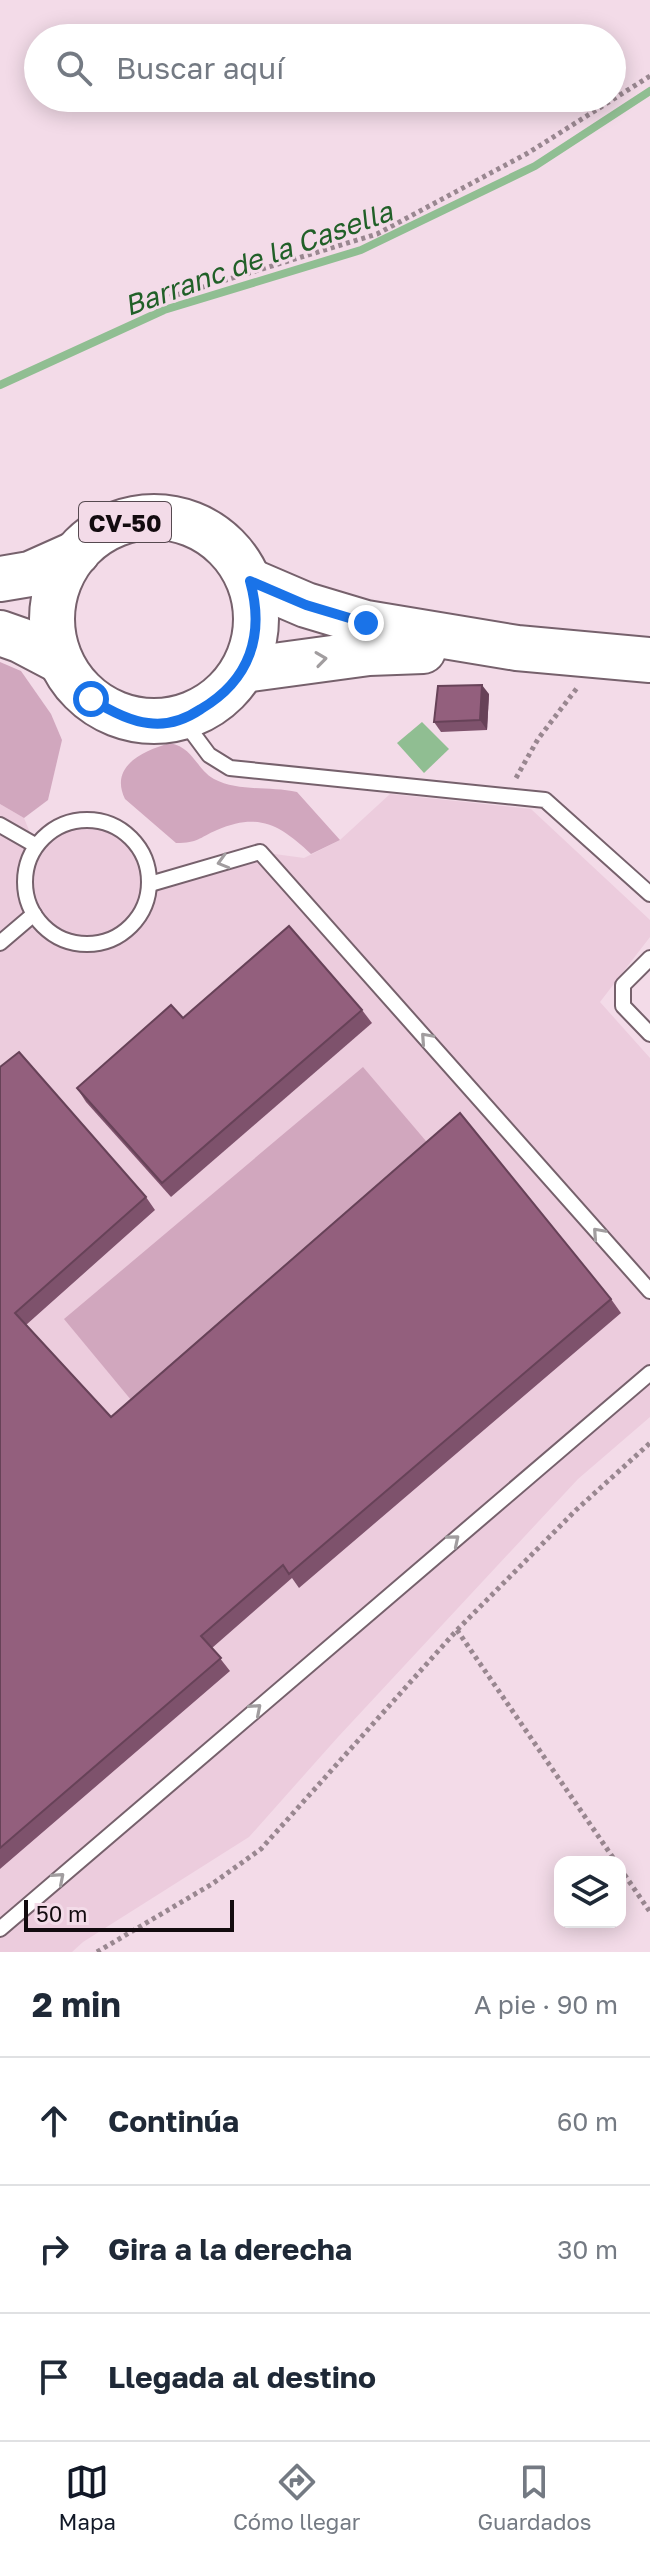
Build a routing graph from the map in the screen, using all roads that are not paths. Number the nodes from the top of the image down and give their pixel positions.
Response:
1 (77, 553) junction
2 (0, 579) edge
3 (250, 581) junction
4 (0, 633) edge
5 (517, 648) junction
6 (650, 660) edge
7 (60, 661) junction
8 (244, 670) junction
9 (183, 720) junction
10 (0, 825) edge
11 (35, 845) junction
12 (150, 884) junction
13 (650, 894) edge
14 (34, 914) junction
15 (0, 943) edge
16 (650, 958) edge
17 (650, 1034) edge
18 (650, 1291) edge
19 (650, 1373) edge
20 (0, 1929) edge

1 - 2 main road, CV-50
1 - 3 main road, CV-50
1 - 7 main road, CV-50
3 - 5 main road
3 - 8 main road, CV-50
4 - 7 main road, CV-50
5 - 6 main road
8 -> 5 main road
7 - 9 main road, CV-50
8 - 9 main road, CV-50
9 - 13 lane
10 - 11 lane
11 - 12 lane
11 - 14 lane
12 - 14 lane
18 -> 12 lane
14 - 15 lane
16 - 17 lane
20 -> 19 lane

